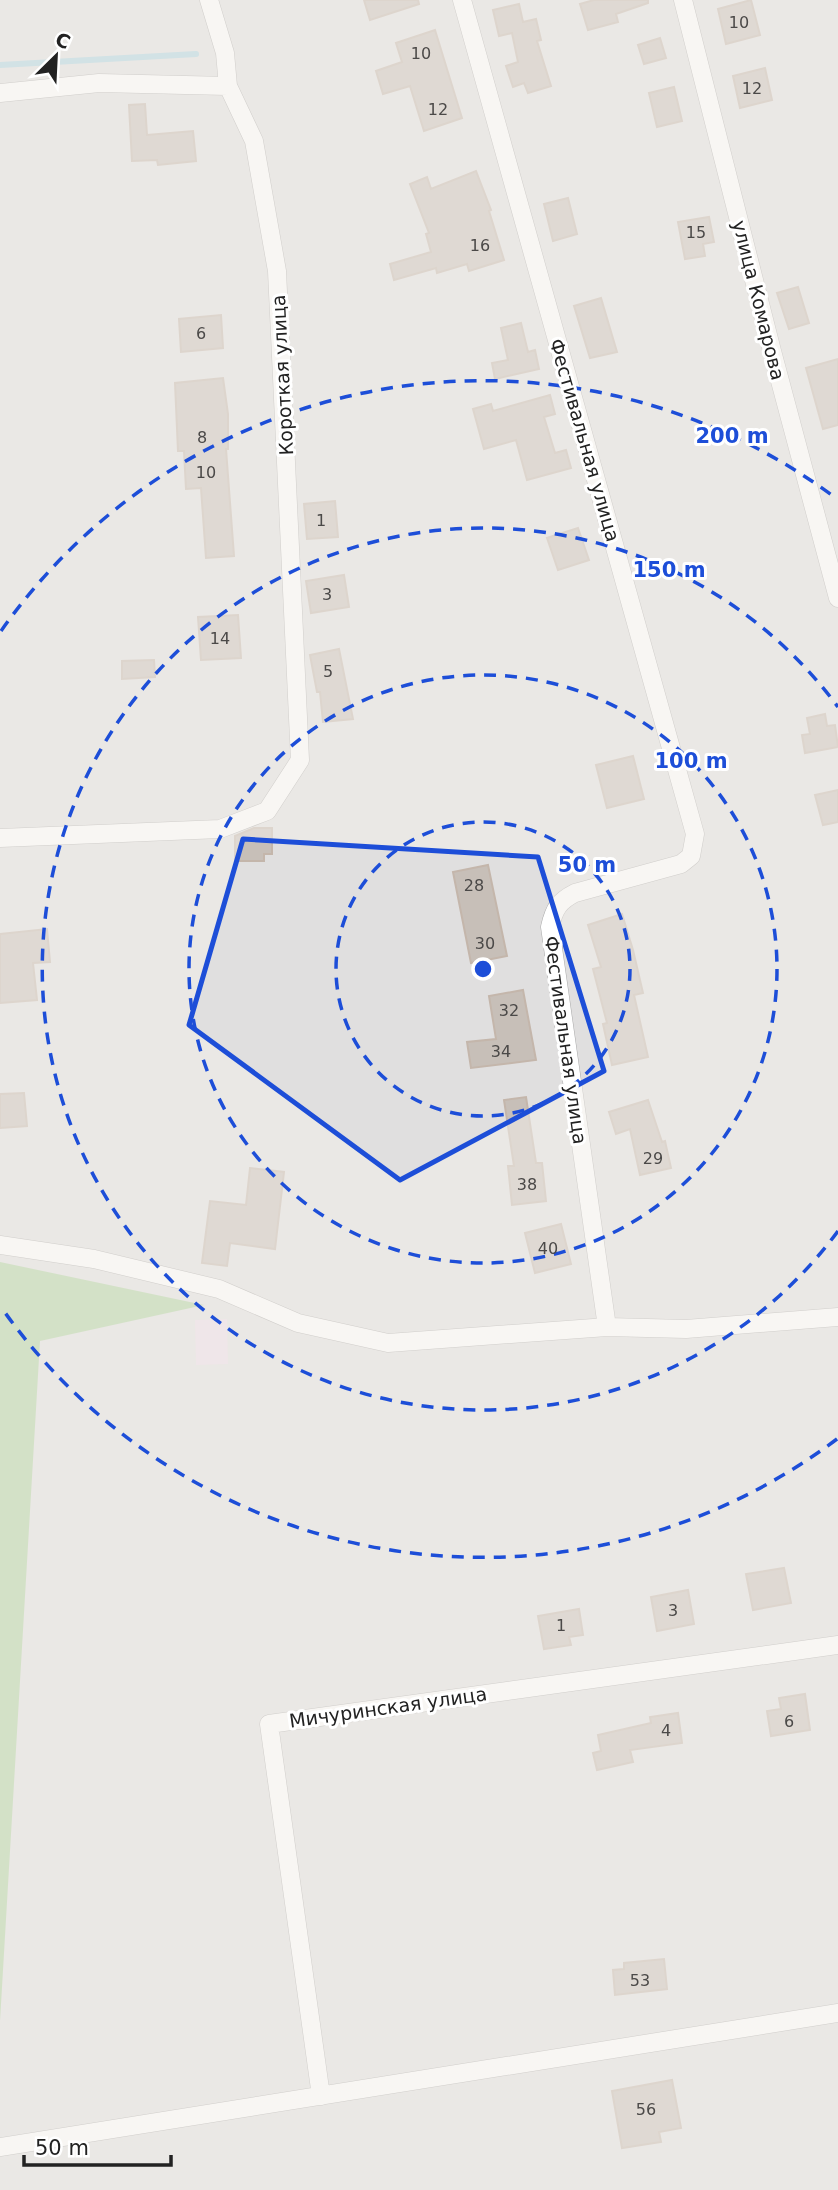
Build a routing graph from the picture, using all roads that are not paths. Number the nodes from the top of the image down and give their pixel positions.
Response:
1 (209, 0) edge
2 (462, 0) edge
3 (683, 0) edge
4 (228, 86) junction
5 (0, 93) edge
6 (838, 598) edge
7 (0, 838) edge
8 (0, 1245) edge
9 (838, 1317) edge
10 (607, 1327) junction
11 (838, 1645) edge
12 (838, 2013) edge
13 (321, 2096) junction
14 (0, 2147) edge

1 - 4 street, Короткая улица
2 - 10 street, Фестивальная улица
3 - 6 street, улица Комарова
4 - 5 street
4 - 7 street, Короткая улица
8 - 10 street
9 - 10 street
11 - 13 street, Мичуринская улица
12 - 13 street
13 - 14 street

